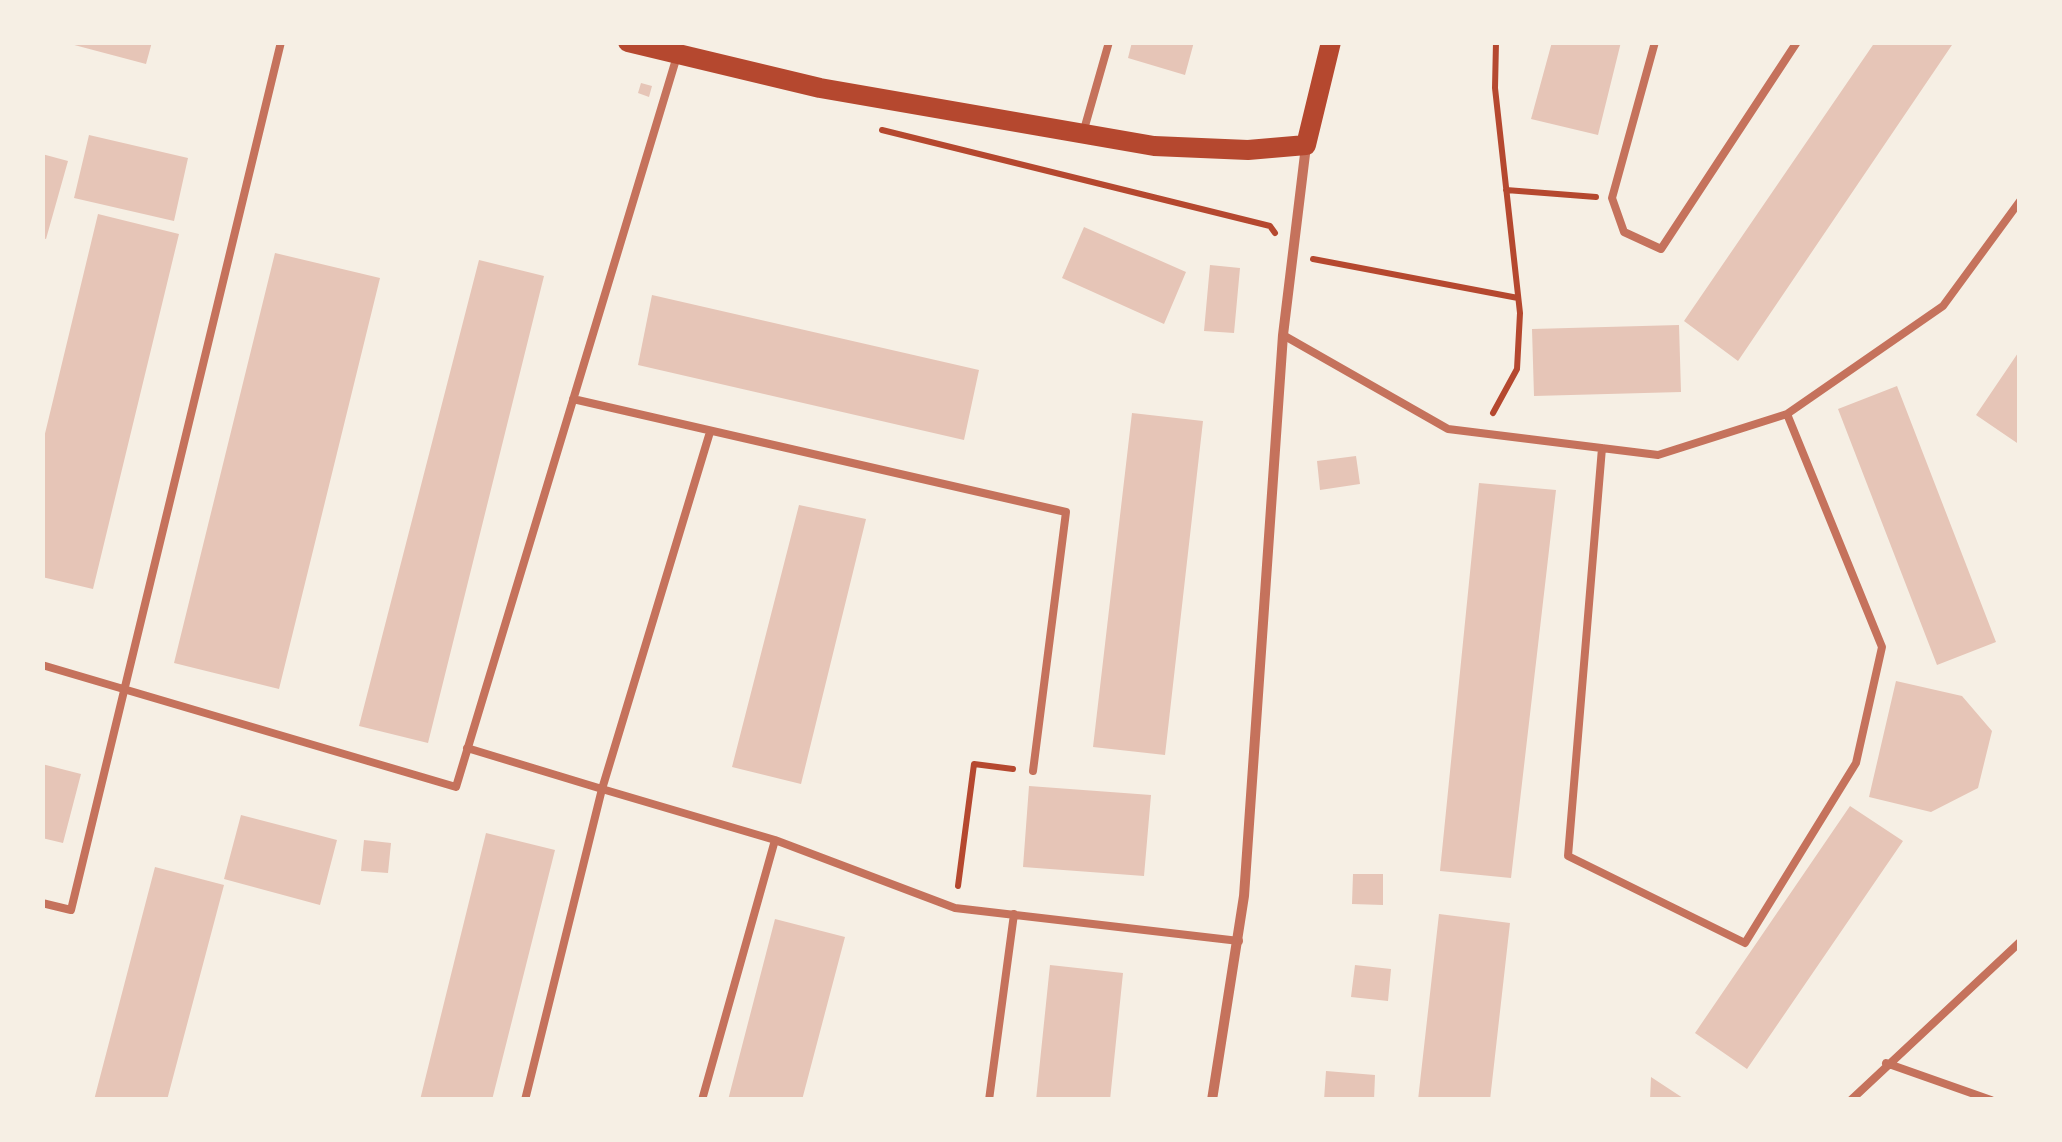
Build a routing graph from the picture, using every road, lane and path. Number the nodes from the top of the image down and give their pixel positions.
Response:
1 (281, 42) edge
2 (628, 42) edge
3 (1109, 42) edge
4 (1331, 42) edge
5 (1496, 42) edge
6 (1655, 42) edge
7 (1796, 42) edge
8 (678, 56) junction
9 (864, 126) dead end
10 (1083, 133) junction
11 (1306, 145) junction
12 (1506, 190) junction
13 (1612, 198) junction
14 (2020, 201) edge
15 (1293, 255) junction
16 (1518, 298) junction
17 (1282, 335) junction
18 (574, 400) junction
19 (1787, 414) junction
20 (710, 432) junction
21 (1479, 433) junction
22 (1602, 448) junction
23 (42, 665) edge
24 (125, 687) junction
25 (467, 748) junction
26 (1033, 772) joint
27 (602, 789) junction
28 (775, 840) junction
29 (42, 902) edge
30 (955, 908) junction
31 (1014, 914) junction
32 (1239, 941) junction
33 (2020, 942) edge
34 (1886, 1063) junction
35 (526, 1100) edge
36 (702, 1100) edge
37 (988, 1100) edge
38 (1212, 1100) edge
39 (1850, 1100) edge
40 (1991, 1100) edge

1 - 24 lane
2 - 8 main road
3 - 10 lane
4 - 11 main road
5 - 12 path
6 - 13 lane
7 - 13 lane
8 - 10 main road
8 - 18 lane
9 - 15 path
10 - 11 main road
11 - 15 street
12 - 13 path
12 - 16 path
14 - 19 lane
15 - 16 path
15 - 17 street
16 - 21 path
17 - 21 lane
17 - 32 street
18 - 20 lane
18 - 25 lane
19 - 22 lane
19 - 22 lane
20 - 26 lane
20 - 27 lane
21 - 22 lane
23 - 24 lane
24 - 25 lane
24 - 29 lane
25 - 27 lane
26 - 30 path
27 - 28 lane
27 - 35 lane
28 - 30 lane
28 - 36 lane
30 - 31 lane
31 - 32 lane
31 - 37 lane
32 - 38 street
33 - 34 lane
34 - 39 lane
34 - 40 lane

